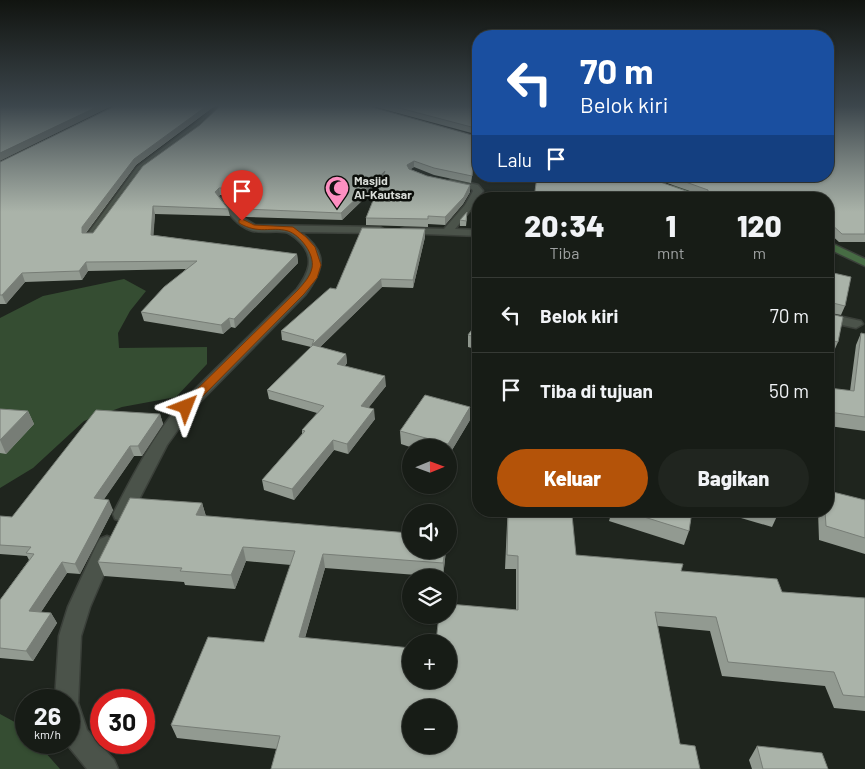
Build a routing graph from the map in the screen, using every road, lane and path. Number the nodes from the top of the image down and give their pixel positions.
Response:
1 (176, 141) edge
2 (441, 180) edge
3 (668, 187) edge
4 (478, 192) edge
5 (682, 192) edge
6 (223, 199) edge
7 (472, 201) edge
8 (290, 229) junction
9 (447, 232) junction
10 (472, 233) edge
11 (90, 238) edge
12 (834, 248) edge
13 (865, 263) edge
14 (834, 319) edge
15 (856, 324) dead end
16 (68, 689) edge
17 (80, 742) edge
18 (104, 769) edge

1 - 11 street
2 - 4 street
3 - 5 main road
6 - 8 street
7 - 9 street
8 - 9 street
8 - 16 street
9 - 10 street
12 - 13 main road
14 - 15 street
17 - 18 street

